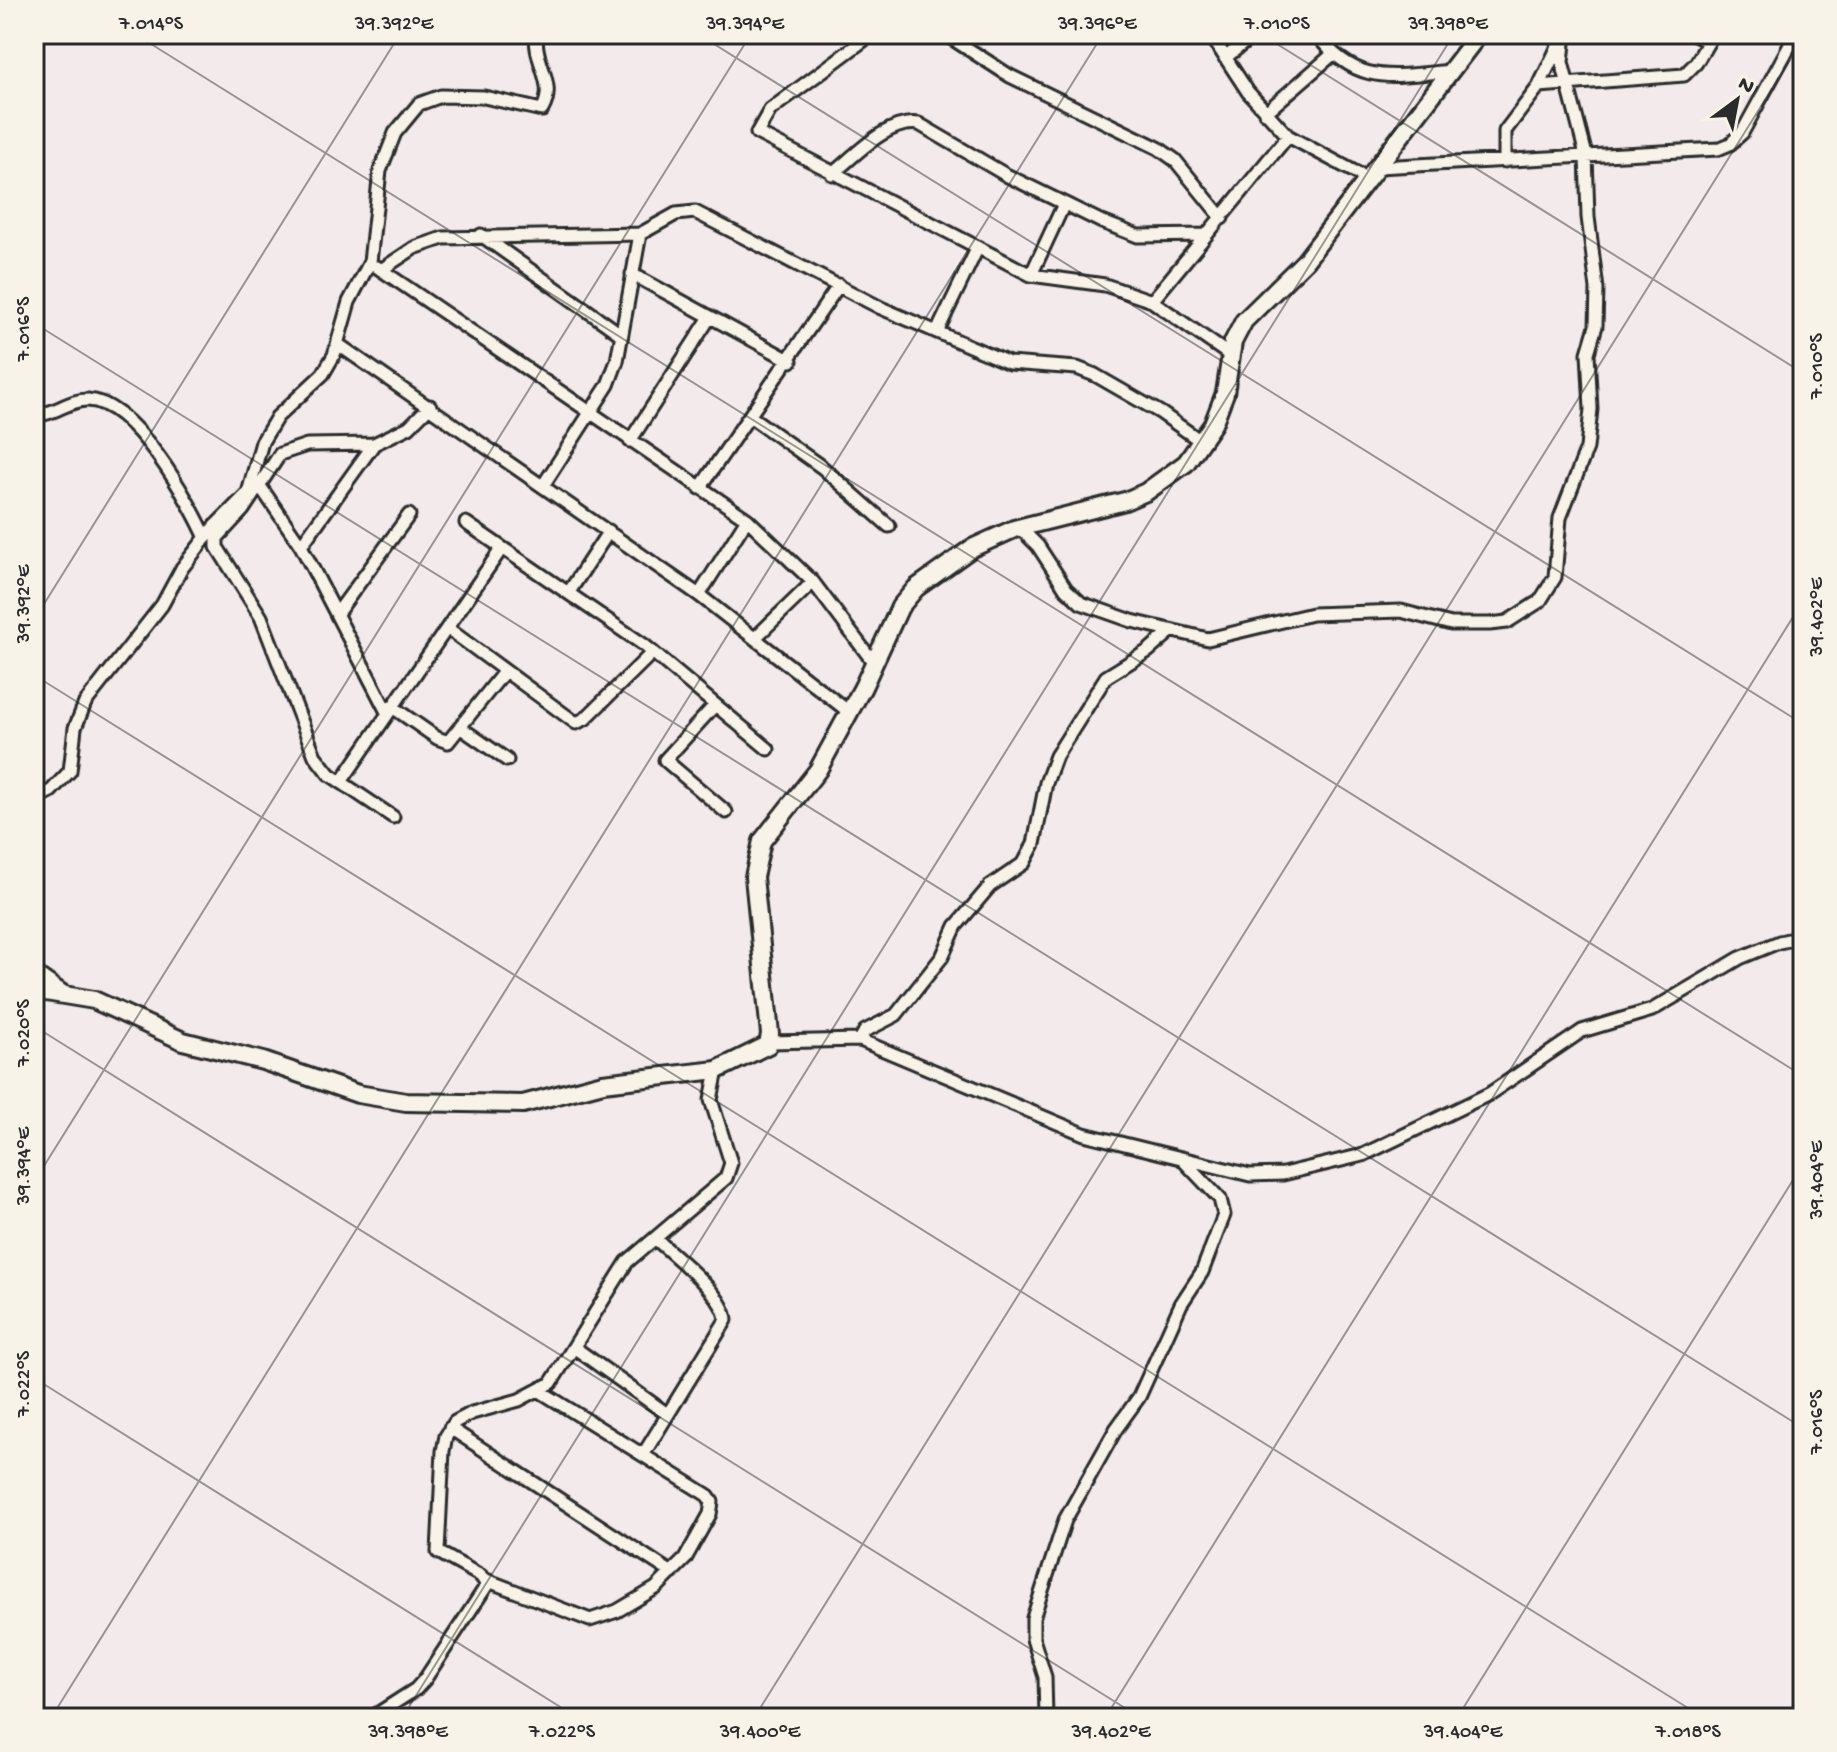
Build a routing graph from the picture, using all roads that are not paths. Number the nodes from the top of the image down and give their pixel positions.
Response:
1 (537, 34) edge
2 (872, 34) edge
3 (945, 34) edge
4 (1210, 34) edge
5 (1255, 34) edge
6 (1316, 34) edge
7 (1479, 34) edge
8 (1564, 34) edge
9 (1693, 34) edge
10 (1796, 34) edge
11 (1711, 38) edge
12 (1332, 55) junction
13 (1225, 58) junction
14 (1452, 71) junction
15 (1539, 86) junction
16 (1568, 86) junction
17 (1265, 113) junction
18 (1288, 136) junction
19 (1586, 155) junction
20 (1505, 161) junction
21 (1373, 173) junction
22 (832, 174) junction
23 (1064, 204) junction
24 (1222, 218) junction
25 (640, 234) junction
26 (481, 235) junction
27 (1204, 235) junction
28 (977, 249) junction
29 (370, 262) junction
30 (381, 270) junction
31 (632, 274) junction
32 (1031, 275) junction
33 (839, 285) junction
34 (1152, 301) junction
35 (710, 317) junction
36 (937, 332) junction
37 (619, 333) junction
38 (339, 345) junction
39 (1231, 356) junction
40 (791, 361) junction
41 (430, 406) junction
42 (34, 415) edge
43 (591, 415) junction
44 (751, 417) junction
45 (630, 441) junction
46 (1202, 442) junction
47 (374, 444) junction
48 (544, 484) junction
49 (260, 486) junction
50 (700, 488) junction
51 (409, 515) dead end
52 (747, 519) junction
53 (466, 523) dead end
54 (889, 526) dead end
55 (1020, 528) junction
56 (609, 531) junction
57 (206, 538) junction
58 (301, 546) junction
59 (502, 548) junction
60 (813, 582) junction
61 (569, 592) junction
62 (699, 595) junction
63 (338, 612) junction
64 (447, 628) junction
65 (1171, 631) junction
66 (755, 638) junction
67 (652, 653) junction
68 (874, 663) junction
69 (504, 672) junction
70 (715, 705) junction
71 (389, 709) junction
72 (849, 712) junction
73 (461, 728) junction
74 (768, 749) dead end
75 (507, 760) dead end
76 (341, 782) junction
77 (34, 799) edge
78 (726, 812) dead end
79 (393, 817) dead end
80 (1803, 937) edge
81 (34, 971) edge
82 (34, 990) edge
83 (64, 992) junction
84 (860, 1040) junction
85 (770, 1042) junction
86 (717, 1070) junction
87 (1182, 1159) junction
88 (656, 1239) junction
89 (575, 1348) junction
90 (540, 1391) junction
91 (667, 1414) junction
92 (450, 1428) junction
93 (643, 1455) junction
94 (672, 1573) junction
95 (486, 1580) junction
96 (371, 1718) edge
97 (1046, 1718) edge

1 - 29 street
2 - 22 street
3 - 24 street
4 - 13 street
5 - 13 street
6 - 12 street
7 - 14 street
8 - 15 street
8 - 16 street
9 - 11 street
10 - 19 street
11 - 16 street
12 - 14 street
12 - 17 street
13 - 17 street
14 - 21 street
15 - 16 street
15 - 20 street
16 - 19 street
17 - 18 street
18 - 21 street
18 - 24 street
19 - 20 street
19 - 65 street
20 - 21 street
21 - 39 street
22 - 23 street
22 - 28 street
23 - 27 street
23 - 32 street
24 - 27 street
25 - 26 street
25 - 31 street
25 - 33 street
26 - 30 street
26 - 37 street
27 - 34 street
28 - 32 street
28 - 36 street
29 - 30 street
29 - 38 street
30 - 43 street
31 - 35 street
31 - 37 street
32 - 34 street
33 - 36 street
33 - 40 street
34 - 39 street
35 - 40 street
35 - 45 street
36 - 46 street
37 - 43 street
38 - 41 street
38 - 57 street
39 - 46 street
40 - 44 street
41 - 47 street
41 - 48 street
42 - 57 street
43 - 45 street
43 - 48 street
44 - 50 street
44 - 54 street
45 - 50 street
46 - 55 street
47 - 49 street
47 - 58 street
48 - 56 street
49 - 58 street
49 - 76 street
50 - 52 street
51 - 63 street
52 - 60 street
52 - 62 street
53 - 59 street
55 - 65 street
55 - 68 street
56 - 61 street
56 - 62 street
57 - 77 street
58 - 63 street
59 - 61 street
59 - 64 street
60 - 66 street
60 - 68 street
61 - 67 street
62 - 66 street
63 - 71 street
64 - 69 street
64 - 71 street
65 - 84 street
66 - 72 street
67 - 69 street
67 - 70 street
68 - 72 street
69 - 73 street
70 - 74 street
70 - 78 street
71 - 73 street
71 - 76 street
72 - 85 street
73 - 75 street
76 - 79 street
80 - 87 street
81 - 83 street
82 - 83 street
83 - 86 street
84 - 85 street
84 - 87 street
85 - 86 street
86 - 88 street
87 - 97 street
88 - 89 street
88 - 91 street
89 - 90 street
89 - 91 street
90 - 92 street
90 - 93 street
91 - 93 street
92 - 94 street
92 - 95 street
93 - 94 street
94 - 95 street
95 - 96 street

